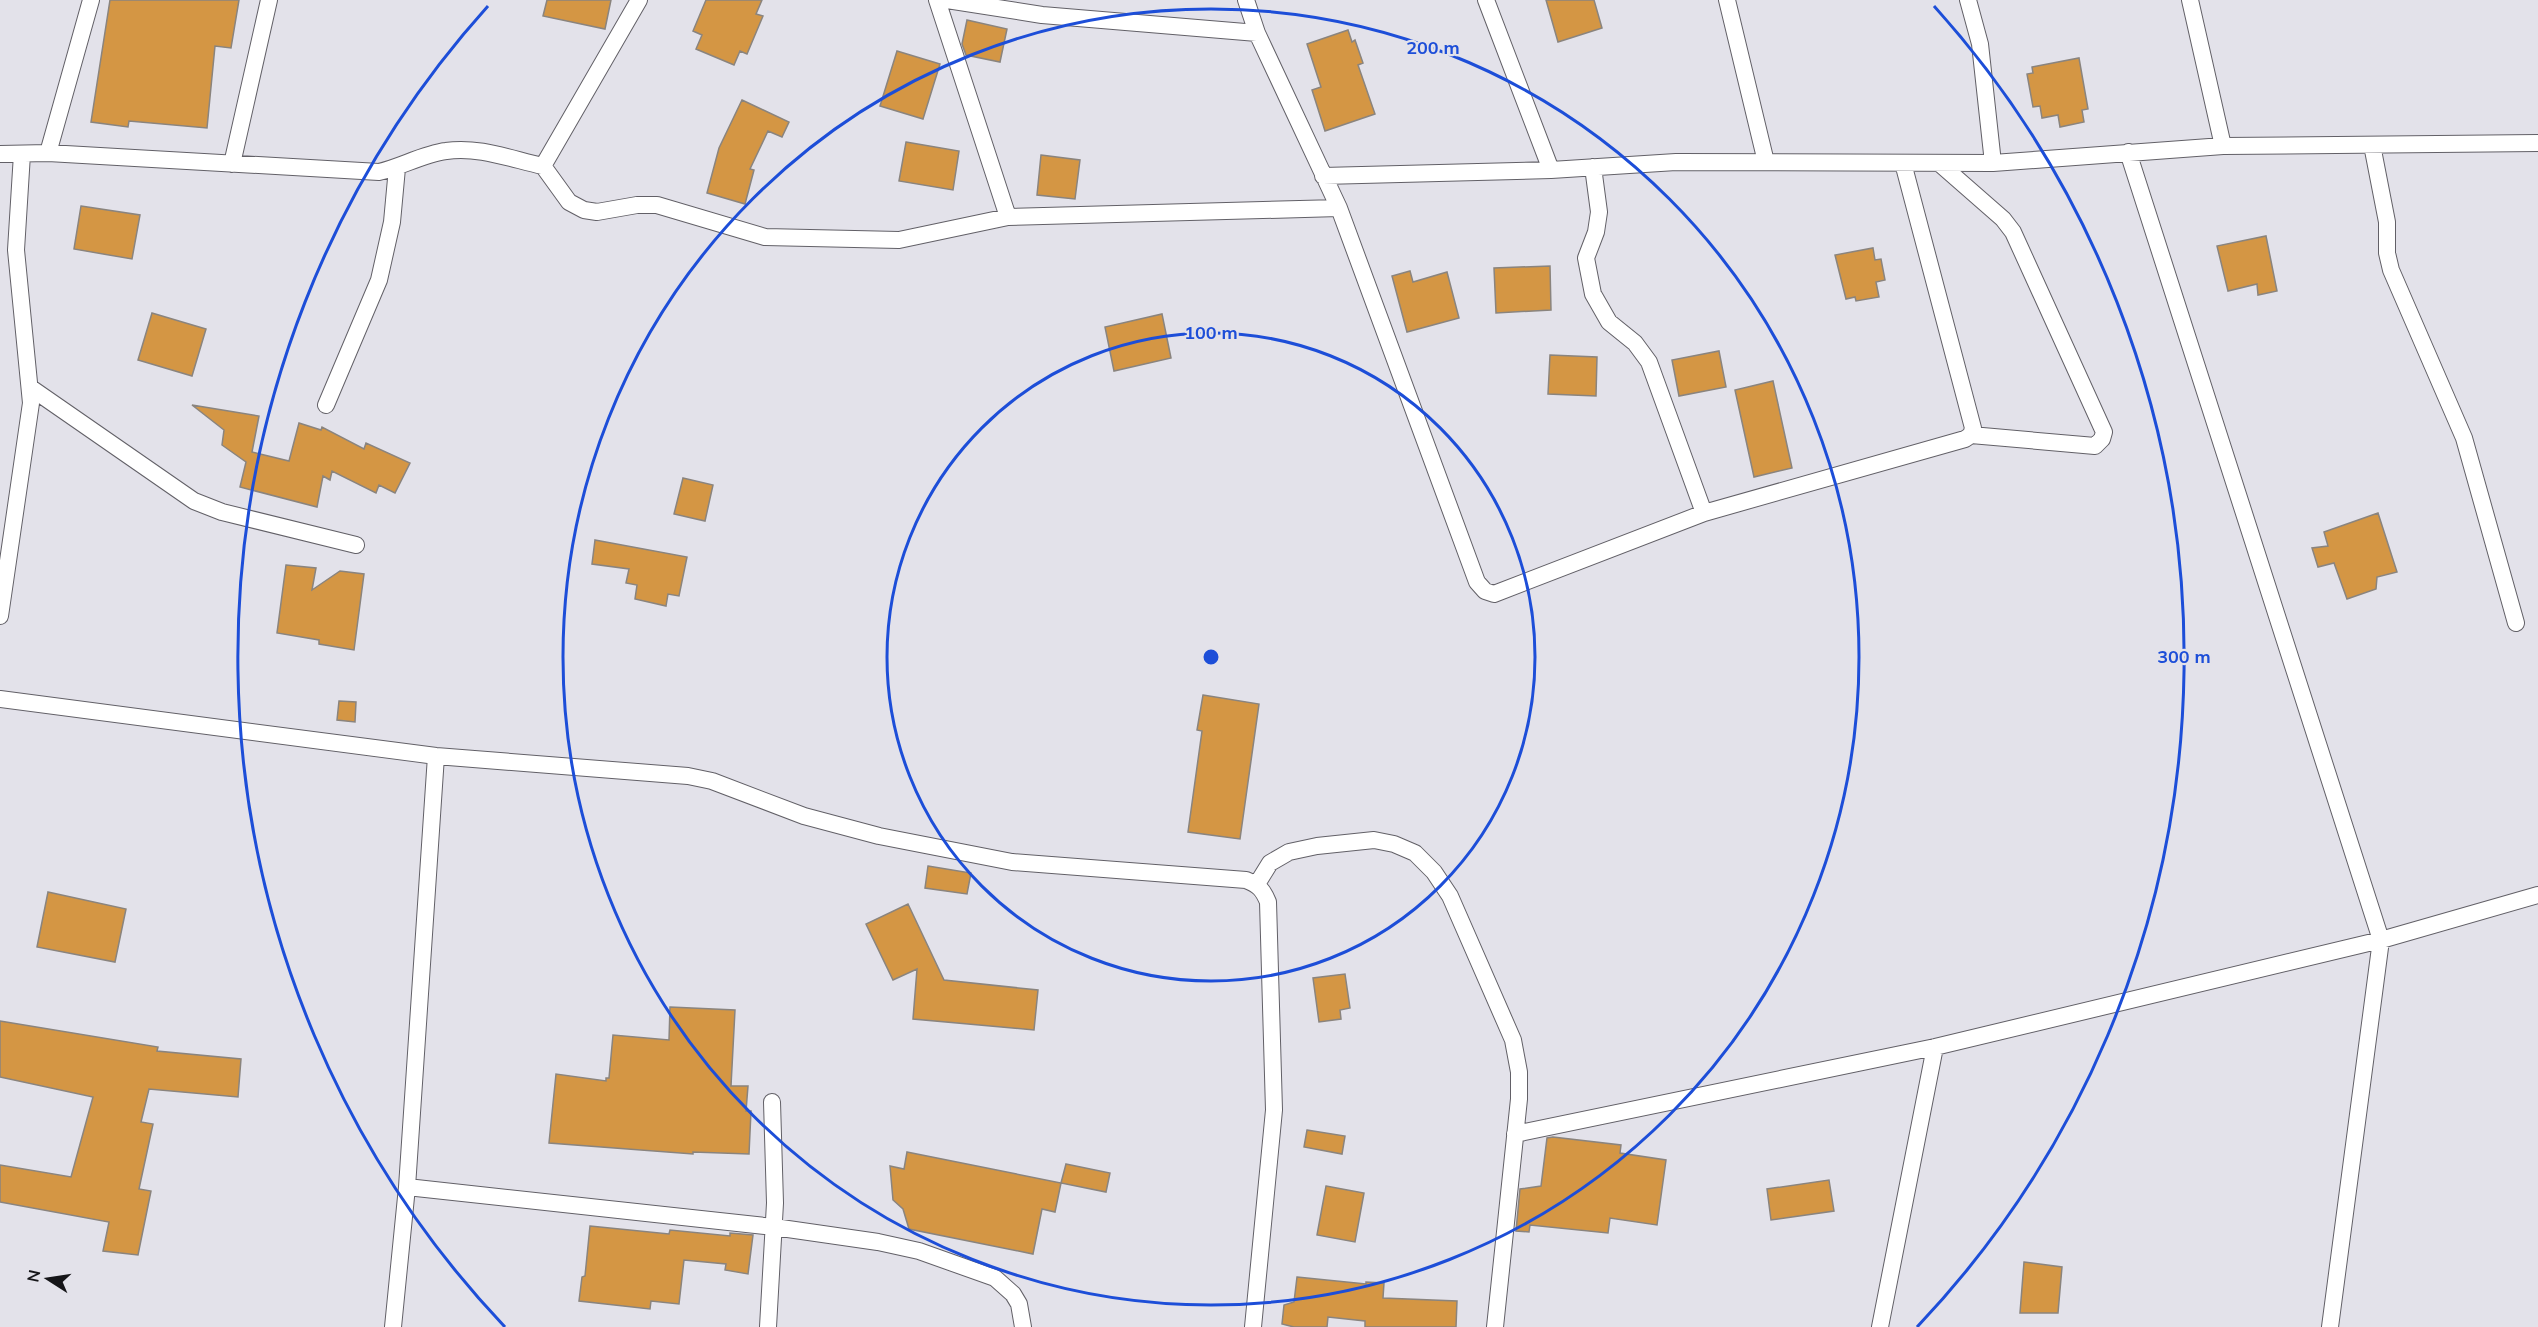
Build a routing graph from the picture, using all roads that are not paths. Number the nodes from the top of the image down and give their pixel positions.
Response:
1 (91, 0) edge
2 (270, 0) edge
3 (639, 0) edge
4 (937, 0) edge
5 (947, 0) edge
6 (1246, 0) edge
7 (1486, 0) edge
8 (1727, 0) edge
9 (1968, 0) edge
10 (2190, 0) edge
11 (1257, 33) junction
12 (2538, 143) edge
13 (2372, 145) junction
14 (2223, 146) junction
15 (2128, 152) junction
16 (48, 153) junction
17 (0, 154) edge
18 (22, 154) junction
19 (1766, 162) junction
20 (1903, 163) junction
21 (1939, 163) junction
22 (1993, 163) junction
23 (232, 164) junction
24 (543, 166) junction
25 (1593, 166) junction
26 (397, 168) junction
27 (1551, 170) junction
28 (1323, 176) junction
29 (1339, 208) junction
30 (1008, 217) junction
31 (31, 388) junction
32 (326, 405) dead end
33 (1971, 435) junction
34 (1704, 513) junction
35 (356, 545) dead end
36 (0, 616) edge
37 (2516, 623) dead end
38 (0, 699) edge
39 (436, 756) junction
40 (1257, 884) junction
41 (2538, 895) edge
42 (2381, 940) junction
43 (1935, 1047) junction
44 (772, 1102) dead end
45 (1515, 1134) junction
46 (407, 1187) junction
47 (774, 1227) junction
48 (393, 1327) edge
49 (768, 1327) edge
50 (1023, 1327) edge
51 (1253, 1327) edge
52 (1495, 1327) edge
53 (1880, 1327) edge
54 (2330, 1327) edge

1 - 16 street
2 - 23 street
3 - 24 street
4 - 30 street
5 - 11 street
6 - 11 street
7 - 27 street
8 - 19 street
9 - 22 street
10 - 14 street
11 - 28 street
12 - 13 street
13 - 14 street
13 - 37 street
14 - 15 street
15 - 22 street
15 - 42 street
16 - 18 street
16 - 23 street
17 - 18 street
18 - 31 street
19 - 20 street
19 - 25 street
20 - 21 street
20 - 33 street
21 - 22 street
21 - 33 street
23 - 26 street
24 - 26 street
24 - 30 street
25 - 27 street
25 - 34 street
26 - 32 street
27 - 28 street
28 - 29 street
29 - 30 street
29 - 34 street
31 - 35 street
31 - 36 street
33 - 34 street
38 - 39 street
39 - 40 street
39 - 46 street
40 - 45 street
40 - 51 street
41 - 42 street
42 - 43 street
42 - 54 street
43 - 45 street
43 - 53 street
44 - 47 street
45 - 52 street
46 - 47 street
46 - 48 street
47 - 49 street
47 - 50 street

